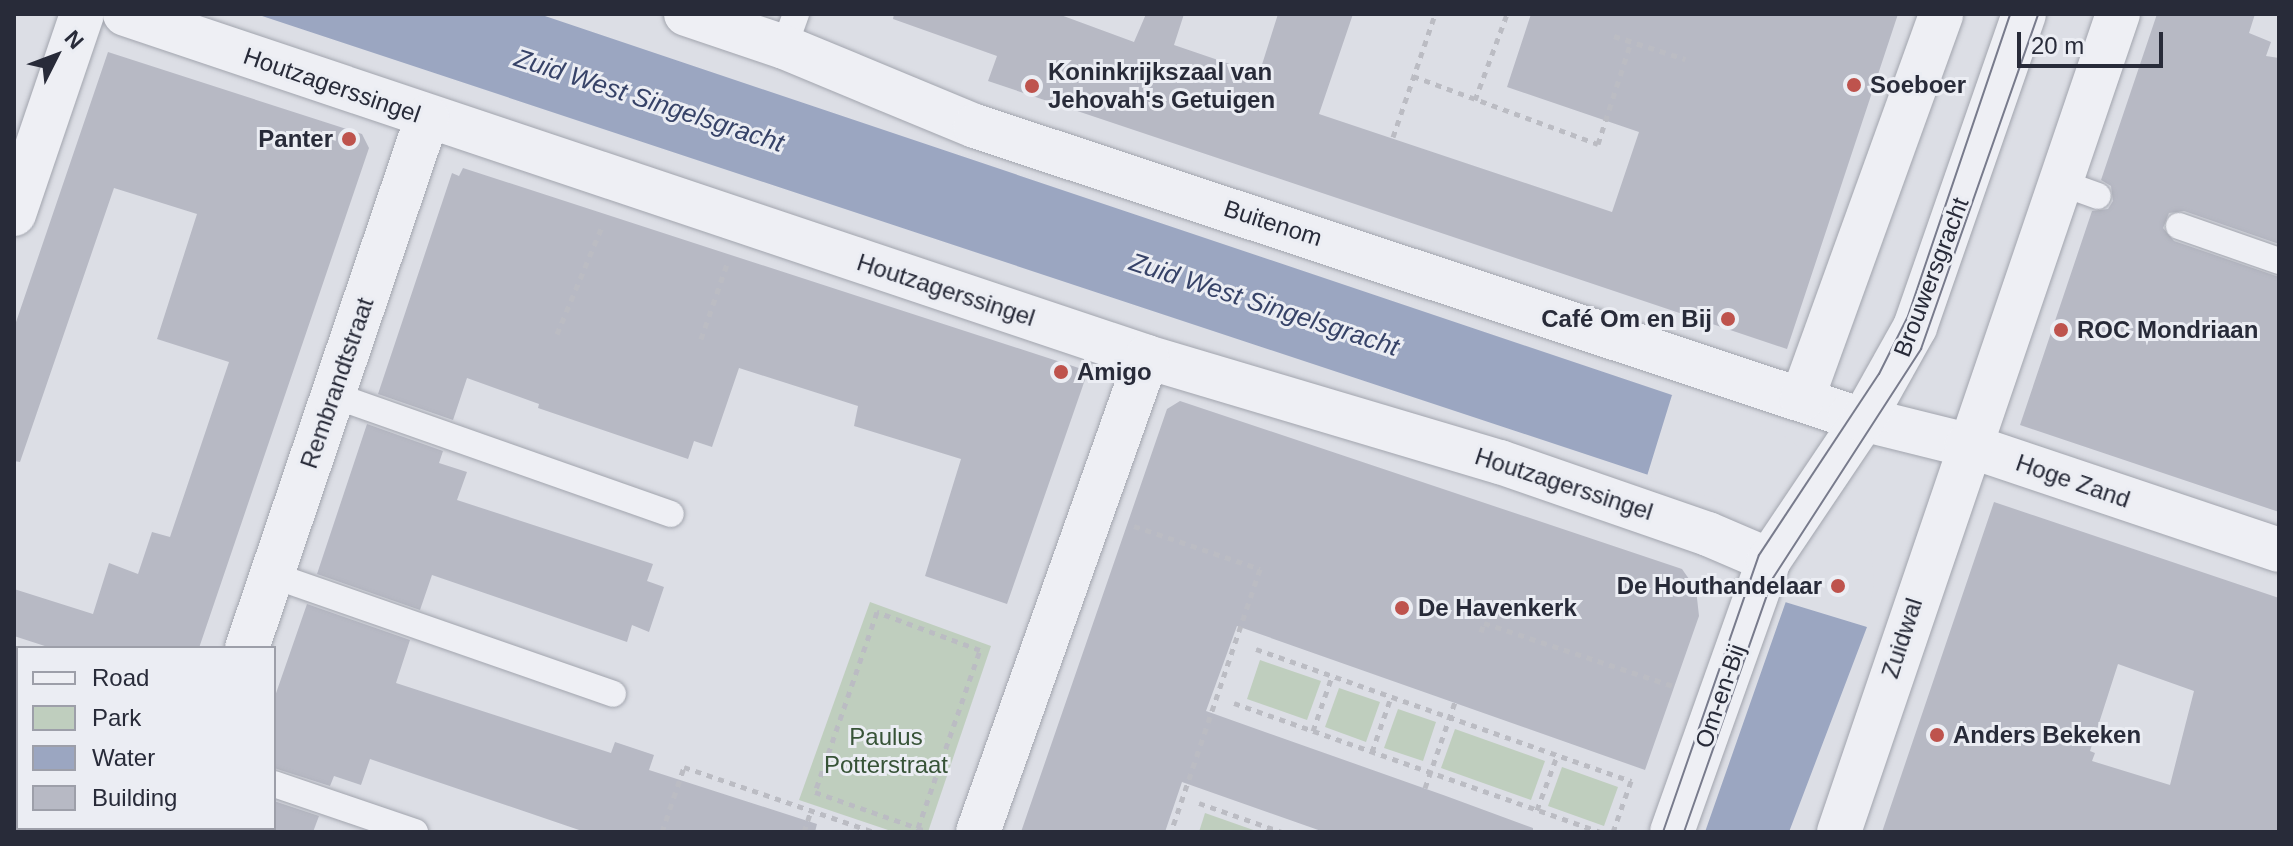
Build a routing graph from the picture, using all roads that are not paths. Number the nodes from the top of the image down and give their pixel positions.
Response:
1 (82, 14) edge
2 (125, 14) edge
3 (686, 14) edge
4 (1941, 14) edge
5 (2024, 14) edge
6 (2118, 14) edge
7 (790, 31) edge
8 (427, 118) junction
9 (14, 214) edge
10 (2179, 226) dead end
11 (2279, 261) edge
12 (1147, 357) junction
13 (333, 395) junction
14 (1802, 399) junction
15 (1863, 420) junction
16 (1967, 445) junction
17 (671, 514) dead end
18 (1775, 550) junction
19 (2279, 550) edge
20 (272, 575) junction
21 (248, 646) edge
22 (613, 694) dead end
23 (276, 785) edge
24 (415, 832) edge
25 (978, 832) edge
26 (1672, 832) edge
27 (1839, 832) edge

1 - 9 street
2 - 8 street, Houtzagerssingel
3 - 7 street, Buitenom
4 - 14 street
5 - 15 street, Brouwersgracht
6 - 16 street
7 - 14 street, Buitenom
8 - 12 street, Houtzagerssingel
8 - 13 street, Rembrandtstraat
10 - 11 lane
12 - 18 street, Houtzagerssingel
12 - 25 street
13 - 17 lane
13 - 20 street, Rembrandtstraat
14 - 15 street, Buitenom
15 - 16 street, Hoge Zand
15 - 18 street, Brouwersgracht
16 - 19 street, Hoge Zand
16 - 27 street, Zuidwal
18 - 26 street, Om-en-Bij
20 - 21 street, Rembrandtstraat
20 - 22 lane
23 - 24 lane

